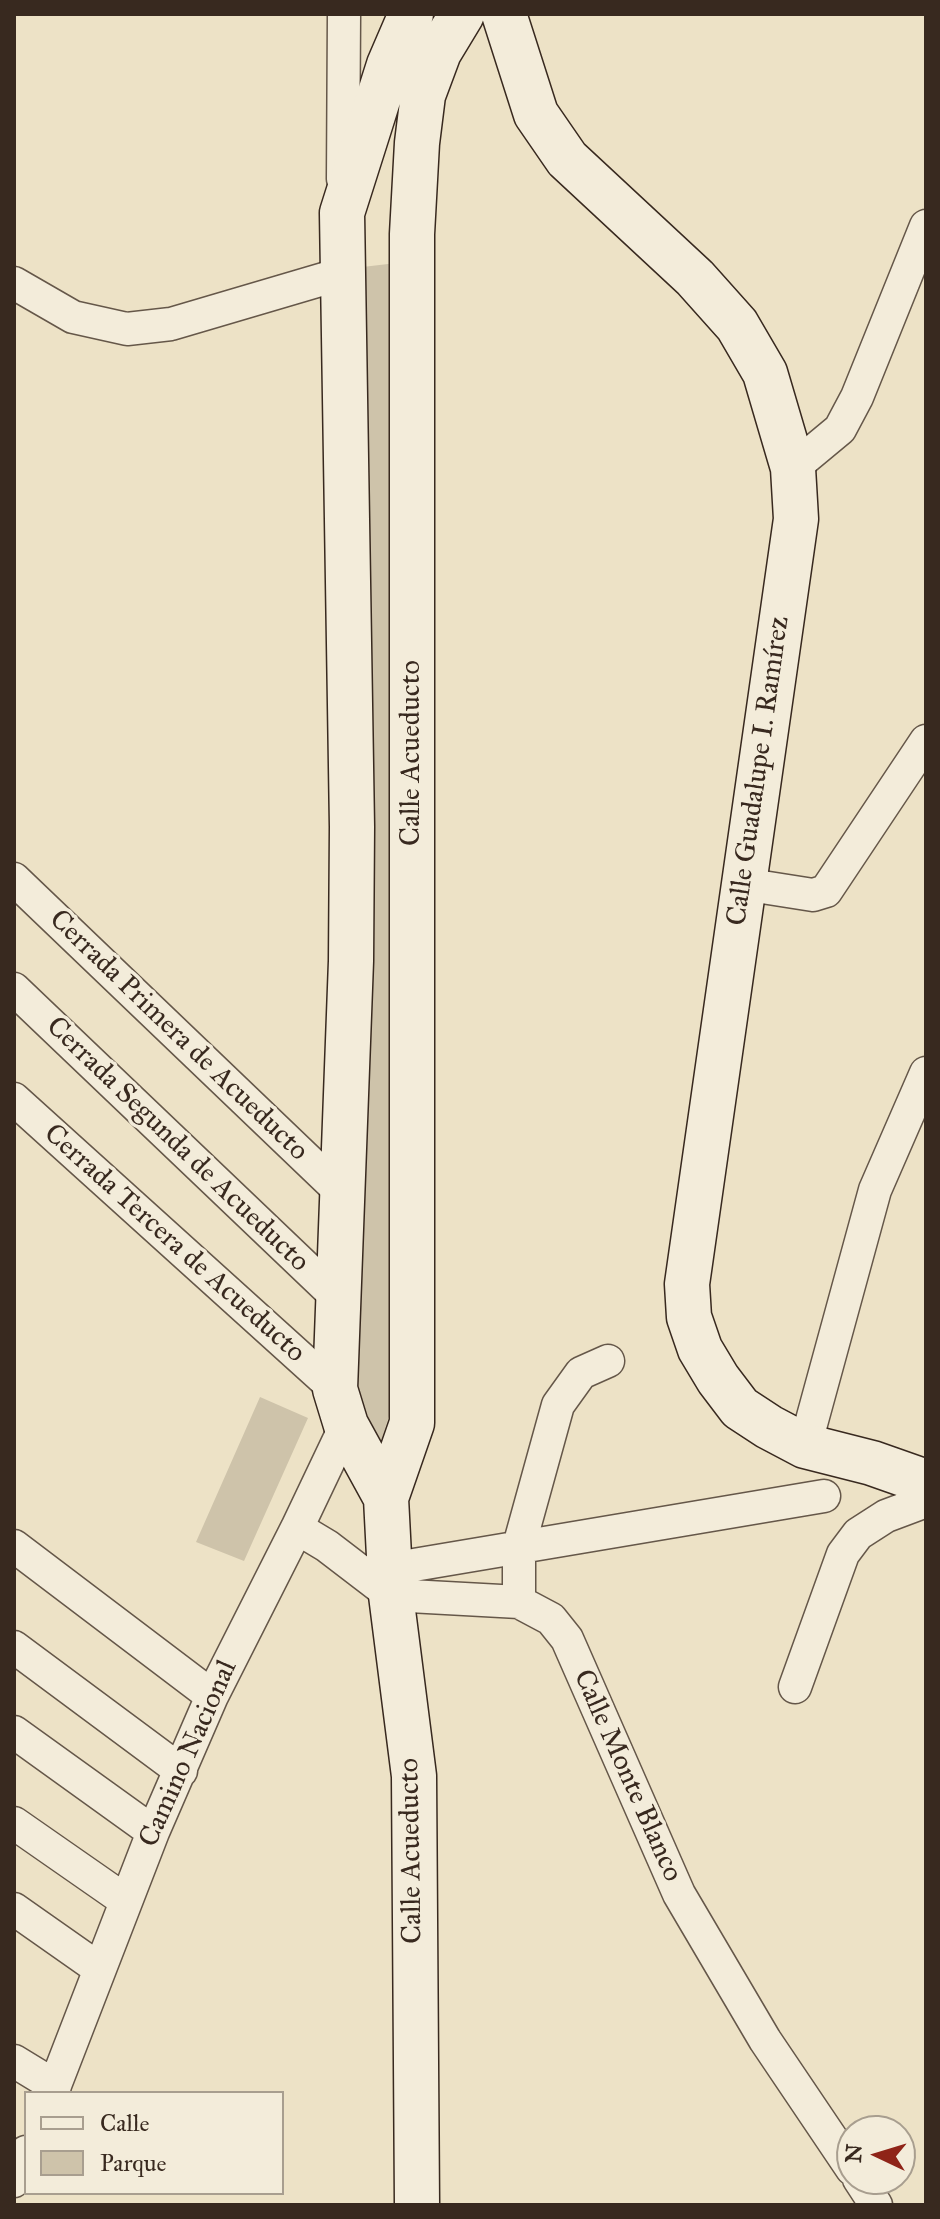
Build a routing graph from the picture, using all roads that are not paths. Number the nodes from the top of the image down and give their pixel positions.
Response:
1 (344, 14) edge
2 (411, 14) edge
3 (462, 14) edge
4 (504, 14) edge
5 (926, 226) edge
6 (412, 234) junction
7 (343, 245) junction
8 (14, 283) edge
9 (793, 468) junction
10 (926, 741) edge
11 (14, 879) edge
12 (743, 884) junction
13 (14, 989) edge
14 (926, 1073) edge
15 (14, 1099) edge
16 (342, 1193) junction
17 (340, 1300) junction
18 (608, 1361) dead end
19 (340, 1407) junction
20 (805, 1446) junction
21 (926, 1482) edge
22 (824, 1496) dead end
23 (386, 1498) junction
24 (926, 1501) edge
25 (297, 1528) junction
26 (14, 1546) edge
27 (519, 1546) junction
28 (391, 1582) junction
29 (519, 1602) junction
30 (14, 1647) edge
31 (795, 1687) dead end
32 (212, 1696) junction
33 (14, 1732) edge
34 (181, 1771) junction
35 (14, 1823) edge
36 (153, 1832) junction
37 (126, 1901) junction
38 (14, 1909) edge
39 (98, 1968) junction
40 (14, 2061) edge
41 (54, 2089) edge
42 (836, 2145) edge
43 (417, 2205) edge

1 - 7 street
2 - 7 street
3 - 6 street, Calle Acueducto
4 - 9 street, Calle Guadalupe I. Ramírez
5 - 9 street
6 - 7 street
6 - 23 street, Calle Acueducto
7 - 8 street
7 - 16 street
9 - 12 street, Calle Guadalupe I. Ramírez
10 - 12 street
11 - 16 street, Cerrada Primera de Acueducto
12 - 20 street, Calle Guadalupe I. Ramírez
13 - 17 street, Cerrada Segunda de Acueducto
14 - 20 street
15 - 19 street, Cerrada Tercera de Acueducto
16 - 17 street
17 - 19 street
18 - 27 street
19 - 23 street, Calle Acueducto
19 - 25 street, Camino Nacional
20 - 21 street, Calle Guadalupe I. Ramírez
22 - 27 street
23 - 28 street, Calle Acueducto
24 - 31 street
25 - 28 street
25 - 32 street, Camino Nacional
26 - 32 street
27 - 28 street
27 - 29 street
28 - 29 street, Calle Monte Blanco
28 - 43 street, Calle Acueducto
29 - 42 street, Calle Monte Blanco
30 - 34 street
32 - 34 street, Camino Nacional
33 - 36 street
34 - 36 street, Camino Nacional
35 - 37 street
36 - 37 street, Camino Nacional
37 - 39 street, Camino Nacional
38 - 39 street
39 - 41 street, Camino Nacional
40 - 41 street

